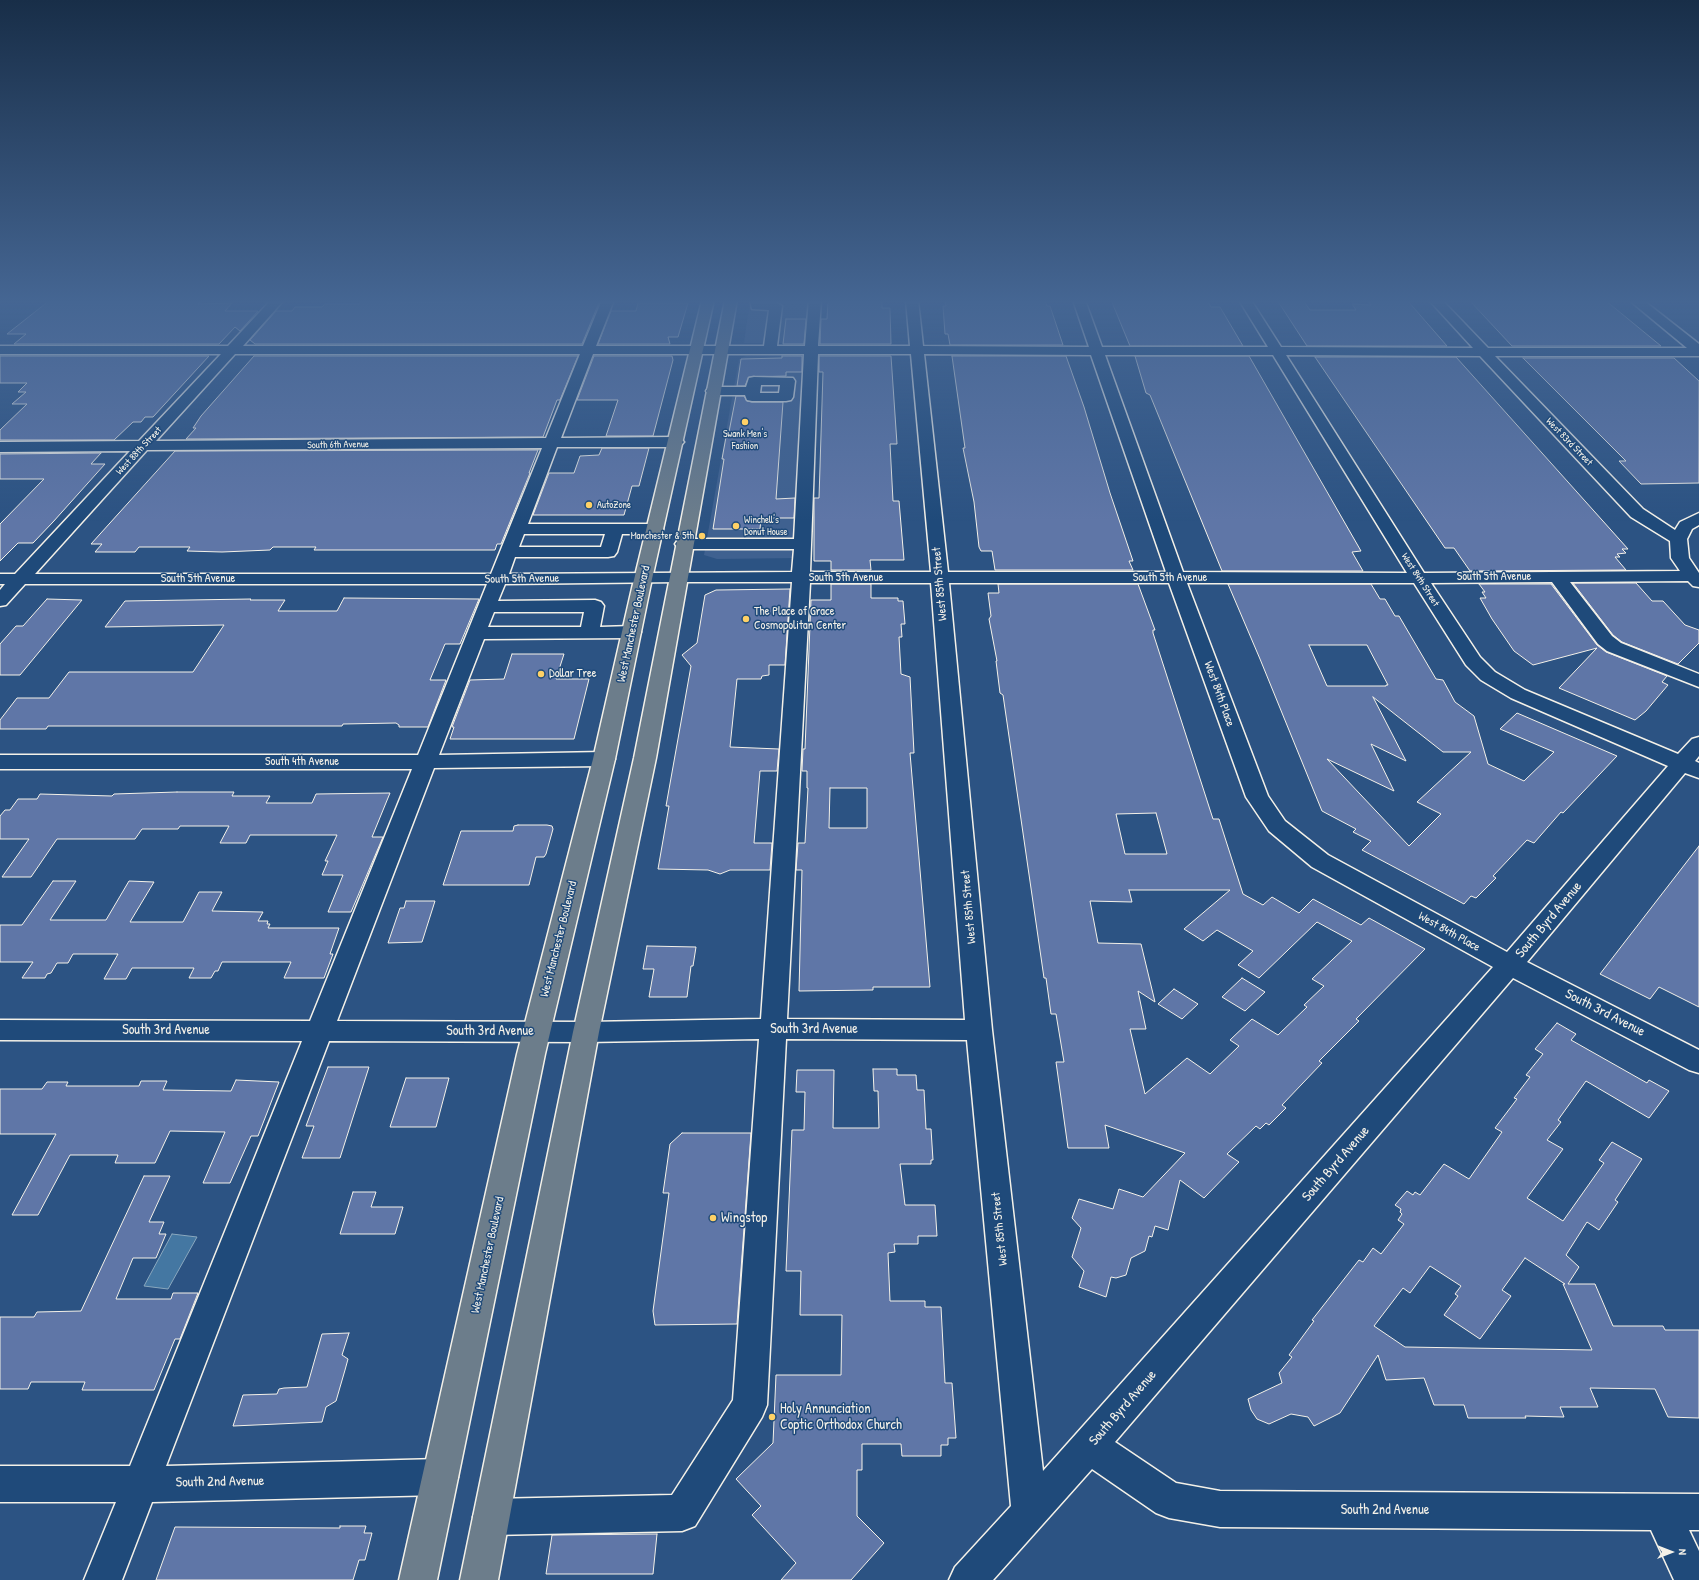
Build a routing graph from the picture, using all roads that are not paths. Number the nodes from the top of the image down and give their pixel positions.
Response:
1 (210, 374) edge
2 (579, 374) edge
3 (691, 374) edge
4 (716, 374) edge
5 (797, 374) edge
6 (920, 374) edge
7 (1105, 374) edge
8 (1291, 374) edge
9 (1505, 374) edge
10 (799, 381) junction
11 (713, 391) junction
12 (676, 442) junction
13 (551, 443) junction
14 (0, 446) edge
15 (142, 447) junction
16 (1699, 518) edge
17 (517, 529) junction
18 (615, 529) junction
19 (656, 529) junction
20 (1678, 539) junction
21 (684, 544) junction
22 (802, 544) junction
23 (508, 552) junction
24 (644, 577) junction
25 (678, 577) junction
26 (1176, 577) junction
27 (1558, 577) junction
28 (801, 578) junction
29 (940, 578) junction
30 (1418, 578) junction
31 (0, 579) edge
32 (21, 579) junction
33 (497, 579) junction
34 (1695, 579) edge
35 (0, 601) edge
36 (486, 607) junction
37 (589, 632) junction
38 (632, 632) junction
39 (476, 633) junction
40 (1699, 681) edge
41 (1699, 743) edge
42 (604, 759) junction
43 (0, 762) edge
44 (426, 762) junction
45 (1690, 768) edge
46 (1510, 965) junction
47 (772, 1029) junction
48 (0, 1030) edge
49 (321, 1030) junction
50 (979, 1030) junction
51 (537, 1031) junction
52 (586, 1032) junction
53 (1699, 1062) edge
54 (1089, 1446) junction
55 (440, 1477) junction
56 (0, 1484) edge
57 (142, 1484) junction
58 (1662, 1512) junction
59 (1699, 1512) edge
60 (1030, 1513) junction
61 (491, 1517) junction
62 (103, 1580) edge
63 (418, 1580) edge
64 (480, 1580) edge
65 (968, 1580) edge
66 (1693, 1580) edge

1 - 15 street, West 88th Street
2 - 13 street
3 - 12 main road, West Manchester Boulevard
4 - 11 main road
5 - 10 street
6 - 29 street, West 85th Street
7 - 26 street, West 84th Place
8 - 30 street, West 84th Street
9 - 20 street, West 83rd Street
10 - 11 street
10 - 22 street
11 - 21 main road
12 - 13 street, South 6th Avenue
12 - 19 main road, West Manchester Boulevard
13 - 15 street, South 6th Avenue
13 - 17 street
14 - 15 street, South 6th Avenue
15 - 32 street, West 88th Street
16 - 20 street
17 - 18 street
17 - 23 street
18 - 19 street
18 - 23 street
19 - 24 main road, West Manchester Boulevard
20 - 34 street
21 - 22 street
21 - 25 main road
22 - 28 street
23 - 33 street
24 - 25 street, South 5th Avenue
24 - 33 street, South 5th Avenue
24 - 38 main road, West Manchester Boulevard
25 - 28 street, South 5th Avenue
25 - 52 main road
26 - 29 street, South 5th Avenue
26 - 30 street, South 5th Avenue
26 - 46 street, West 84th Place
27 - 30 street, South 5th Avenue
27 - 34 street, South 5th Avenue
27 - 40 street
28 - 29 street, South 5th Avenue
28 - 47 street
29 - 50 street, West 85th Street
30 - 45 street, West 84th Street
31 - 32 street, South 5th Avenue
32 - 33 street, South 5th Avenue
32 - 35 street, West 88th Street
33 - 36 street
36 - 37 street
36 - 39 street
37 - 38 street
37 - 39 street
38 - 42 main road, West Manchester Boulevard
39 - 44 street
41 - 45 street, South Byrd Avenue
42 - 44 street, South 4th Avenue
42 - 51 main road, West Manchester Boulevard
43 - 44 street, South 4th Avenue
44 - 49 street
45 - 46 street, South Byrd Avenue
46 - 53 street, South 3rd Avenue
46 - 54 street, South Byrd Avenue
47 - 50 street, South 3rd Avenue
47 - 52 street, South 3rd Avenue
47 - 61 street
48 - 49 street, South 3rd Avenue
49 - 51 street, South 3rd Avenue
49 - 57 street
50 - 60 street, West 85th Street
51 - 52 street, South 3rd Avenue
51 - 55 main road, West Manchester Boulevard
52 - 61 main road
54 - 58 street, South 2nd Avenue
54 - 60 street, South Byrd Avenue
55 - 57 street, South 2nd Avenue
55 - 63 main road, West Manchester Boulevard
56 - 57 street, South 2nd Avenue
57 - 62 street
58 - 59 street, South 2nd Avenue
58 - 66 street
60 - 65 street, South Byrd Avenue
61 - 64 main road

